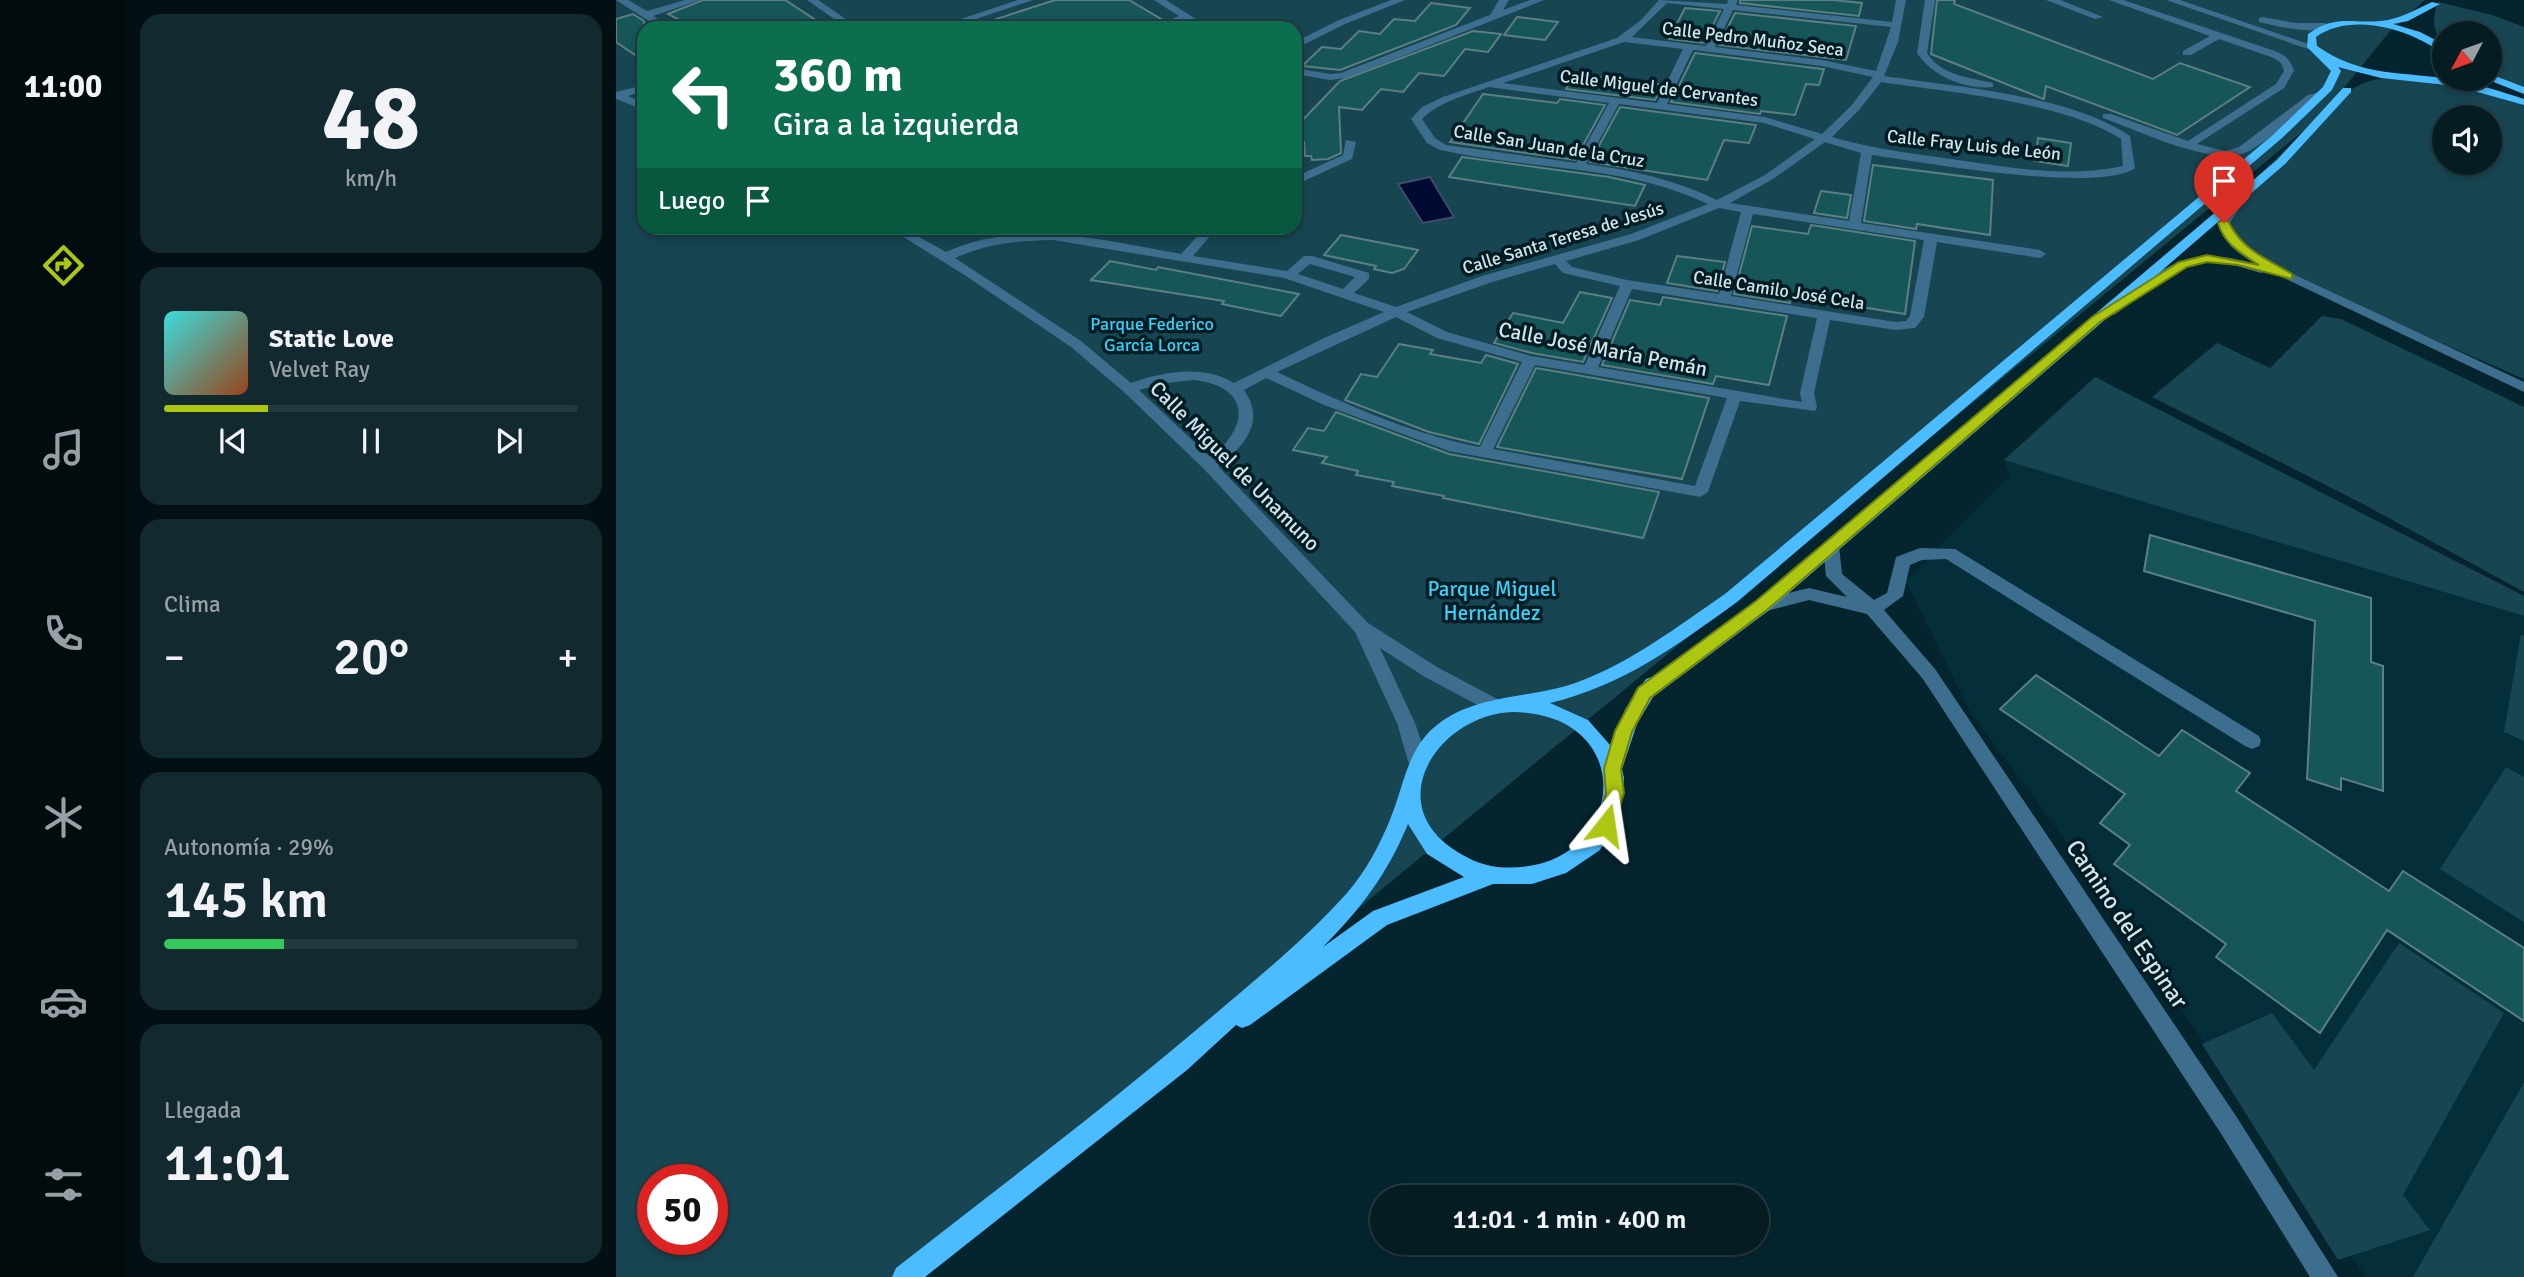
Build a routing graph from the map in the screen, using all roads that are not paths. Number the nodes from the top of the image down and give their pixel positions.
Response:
1 (621, 0) edge
2 (695, 0) edge
3 (812, 0) edge
4 (1027, 0) edge
5 (1159, 0) edge
6 (1401, 0) edge
7 (1504, 0) edge
8 (1539, 0) edge
9 (1666, 0) edge
10 (1901, 0) edge
11 (1930, 0) edge
12 (2051, 0) edge
13 (2147, 0) edge
14 (2171, 0) edge
15 (2182, 0) edge
16 (2437, 2) edge
17 (1731, 3) edge
18 (2093, 3) dead end
19 (2111, 9) edge
20 (645, 15) junction
21 (1187, 17) junction
22 (1494, 17) junction
23 (655, 21) edge
24 (844, 21) edge
25 (961, 21) edge
26 (1176, 21) edge
27 (1194, 21) edge
28 (2376, 24) junction
29 (1896, 25) junction
30 (2325, 26) junction
31 (2266, 30) junction
32 (2219, 35) junction
33 (1623, 39) junction
34 (2432, 40) joint
35 (1302, 43) edge
36 (2312, 47) junction
37 (1689, 48) junction
38 (1709, 50) junction
39 (2187, 54) dead end
40 (2323, 56) junction
41 (1302, 72) edge
42 (1879, 77) junction
43 (2432, 77) edge
44 (2400, 79) junction
45 (2423, 79) junction
46 (2502, 82) edge
47 (1487, 83) junction
48 (2357, 87) junction
49 (637, 90) edge
50 (2524, 91) edge
51 (2320, 95) junction
52 (618, 96) edge
53 (1616, 101) junction
54 (2524, 102) edge
55 (637, 104) edge
56 (1661, 106) junction
57 (2278, 136) junction
58 (1824, 138) junction
59 (1350, 142) dead end
60 (2189, 145) junction
61 (1867, 150) junction
62 (1322, 161) dead end
63 (1579, 167) junction
64 (1302, 175) edge
65 (1302, 177) edge
66 (2239, 198) junction
67 (1717, 204) junction
68 (1748, 210) junction
69 (1854, 226) junction
70 (907, 235) edge
71 (1204, 235) edge
72 (1931, 238) junction
73 (2040, 254) dead end
74 (946, 257) junction
75 (1184, 258) junction
76 (1558, 260) junction
77 (1289, 276) junction
78 (2288, 277) junction
79 (1627, 284) junction
80 (1346, 294) junction
81 (1724, 299) junction
82 (1395, 311) junction
83 (1825, 314) junction
84 (2096, 320) junction
85 (1530, 360) junction
86 (1590, 370) junction
87 (1265, 372) junction
88 (2524, 388) edge
89 (1129, 389) junction
90 (1234, 389) junction
91 (1735, 395) junction
92 (1484, 453) junction
93 (1209, 465) junction
94 (1831, 546) junction
95 (1731, 598) junction
96 (1762, 606) junction
97 (1873, 609) junction
98 (1362, 628) junction
99 (1644, 693) junction
100 (1504, 706) junction
101 (2252, 741) dead end
102 (1418, 761) junction
103 (1612, 769) junction
104 (1411, 789) junction
105 (1490, 876) junction
106 (1170, 1068) junction
107 (905, 1277) edge
108 (2325, 1277) edge

1 - 20 street
2 - 20 street
3 - 24 street
4 - 25 street
5 - 21 street
6 - 35 street
7 - 22 street
8 - 22 street
9 - 17 street
9 - 33 street, Calle San Juan de la Cruz
10 - 29 street, Calle Santa Teresa de Jesús
11 - 60 street
12 - 19 street
13 - 31 street
14 - 31 street
15 - 30 street
16 - 28 main road
16 - 34 main road
17 - 29 street
17 - 38 street
18 - 19 street
19 - 32 street
20 - 23 street
21 - 26 street
21 - 27 street
22 - 41 street
28 - 30 main road
28 - 34 main road
29 - 42 street, Calle Santa Teresa de Jesús
30 - 36 main road
31 - 36 street
32 - 39 street
32 - 60 street
33 - 37 street, Calle Pedro Muñoz Seca
33 - 47 street, Calle San Juan de la Cruz
36 - 40 main road
37 - 38 street, Calle Pedro Muñoz Seca
37 - 56 street
38 - 42 street, Calle Pedro Muñoz Seca
40 - 44 main road
40 - 51 main road
42 - 58 street, Calle Santa Teresa de Jesús
42 - 61 street, Calle Fray Luis de León
43 - 45 main road
44 - 45 main road
44 - 48 main road
45 - 54 main road
46 - 50 main road
47 - 53 street, Calle Miguel de Cervantes
47 - 63 street, Calle San Juan de la Cruz
48 - 57 main road
48 - 66 main road
49 - 52 street
51 - 57 main road
51 - 60 street
52 - 55 street
53 - 56 street, Calle Miguel de Cervantes
53 - 63 street
56 - 58 street, Calle Miguel de Cervantes
57 - 95 main road
58 - 61 street, Calle Fray Luis de León
58 - 67 street, Calle Santa Teresa de Jesús
59 - 65 street
61 - 69 street
62 - 64 street
63 - 67 street, Calle San Juan de la Cruz
66 - 78 street
66 - 84 main road
67 - 68 street
67 - 76 street, Calle Santa Teresa de Jesús
68 - 69 street
68 - 81 street
69 - 72 street
70 - 74 street, Calle Miguel de Unamuno
71 - 75 street
72 - 73 street
72 - 83 street, Calle Camilo José Cela
74 - 75 street, Calle José María Pemán
74 - 89 street, Calle Miguel de Unamuno
75 - 77 street, Calle José María Pemán
76 - 79 street, Calle Camilo José Cela
76 - 82 street, Calle Santa Teresa de Jesús
77 - 80 street, Calle José María Pemán
77 - 80 street
78 - 84 street
78 - 88 street
79 - 81 street, Calle Camilo José Cela
79 - 86 street
80 - 82 street, Calle José María Pemán
81 - 83 street, Calle Camilo José Cela
82 - 85 street, Calle José María Pemán
82 - 87 street, Calle Santa Teresa de Jesús
83 - 91 street, Calle José María Pemán
84 - 94 main road
85 - 86 street, Calle José María Pemán
85 - 92 street
86 - 91 street, Calle José María Pemán
87 - 90 street, Calle Santa Teresa de Jesús
87 - 92 street
89 - 90 street
89 - 93 street, Calle Miguel de Unamuno
90 - 93 street
91 - 92 street
93 - 98 street, Calle Miguel de Unamuno
94 - 96 main road
94 - 97 street, Camino del Espinar
95 - 99 main road
95 - 100 main road
96 - 97 street
96 - 99 main road
97 - 101 street
97 - 108 street, Camino del Espinar
98 - 100 street
98 - 102 street
99 - 103 main road
100 - 102 main road
100 - 103 main road
102 - 104 main road
103 - 105 main road
104 - 105 main road
104 - 106 main road
105 - 106 main road
106 - 107 main road

